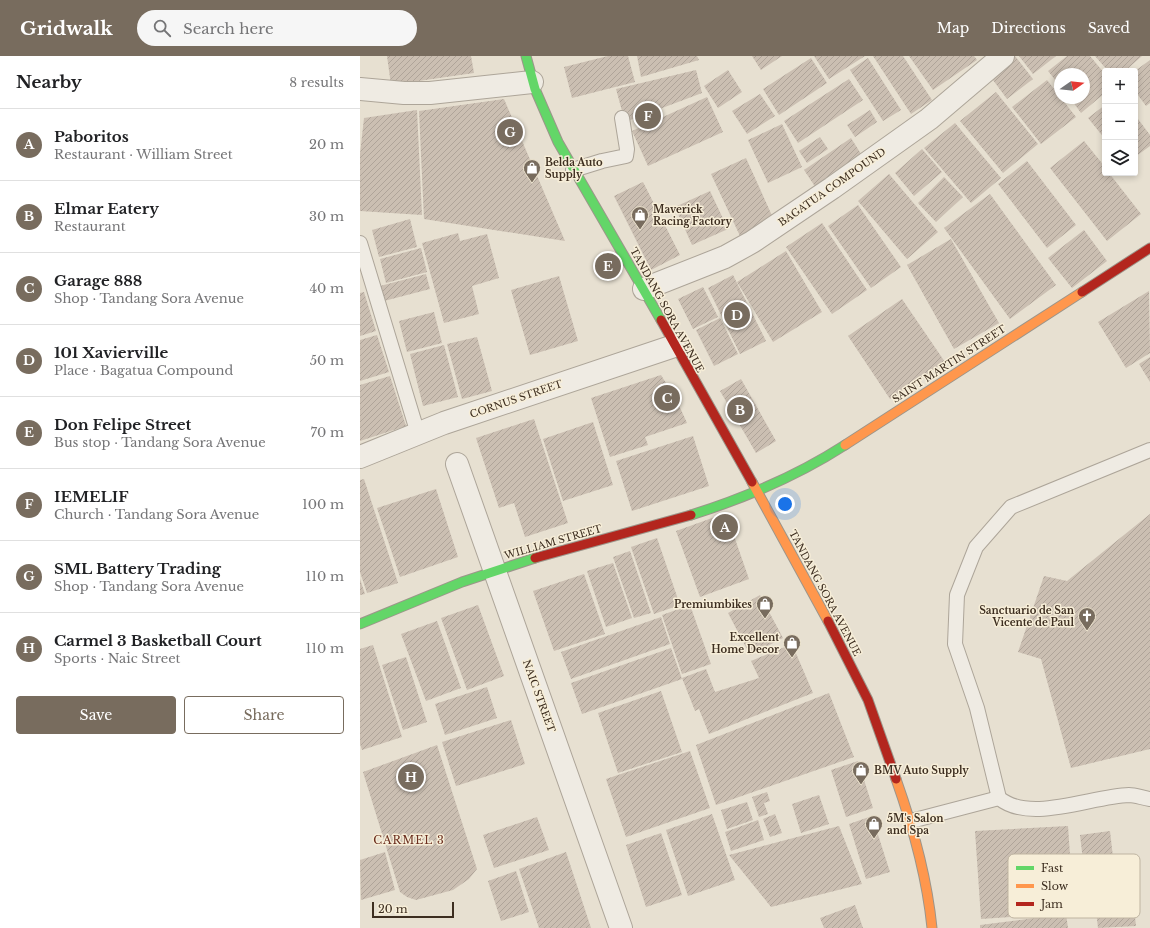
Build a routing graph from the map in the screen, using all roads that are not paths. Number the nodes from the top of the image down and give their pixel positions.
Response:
1 (1003, 56) edge
2 (528, 57) edge
3 (532, 82) junction
4 (360, 89) edge
5 (622, 118) dead end
6 (573, 170) junction
7 (360, 243) edge
8 (1150, 248) edge
9 (644, 289) junction
10 (674, 346) junction
11 (418, 434) junction
12 (1150, 450) edge
13 (360, 457) edge
14 (456, 464) dead end
15 (757, 492) junction
16 (494, 570) junction
17 (360, 624) edge
18 (999, 798) junction
19 (1150, 799) edge
20 (911, 821) junction
21 (621, 928) edge
22 (932, 928) edge

1 - 9 street, BAGATUA COMPOUND
2 - 3 main road, TANDANG SORA AVENUE
3 - 4 street
3 - 6 main road, TANDANG SORA AVENUE
5 - 6 lane
6 - 9 main road, TANDANG SORA AVENUE
7 - 11 lane
8 - 15 main road, SAINT MARTIN STREET
9 - 10 main road, TANDANG SORA AVENUE
10 - 11 street, CORNUS STREET
10 - 15 main road, TANDANG SORA AVENUE
11 - 13 street, CORNUS STREET
12 - 18 lane
14 - 16 street, NAIC STREET
15 - 16 main road, WILLIAM STREET
15 - 20 main road, TANDANG SORA AVENUE
16 - 17 main road, WILLIAM STREET
16 - 21 street, NAIC STREET
18 - 19 lane
18 - 20 lane
20 - 22 main road, TANDANG SORA AVENUE

